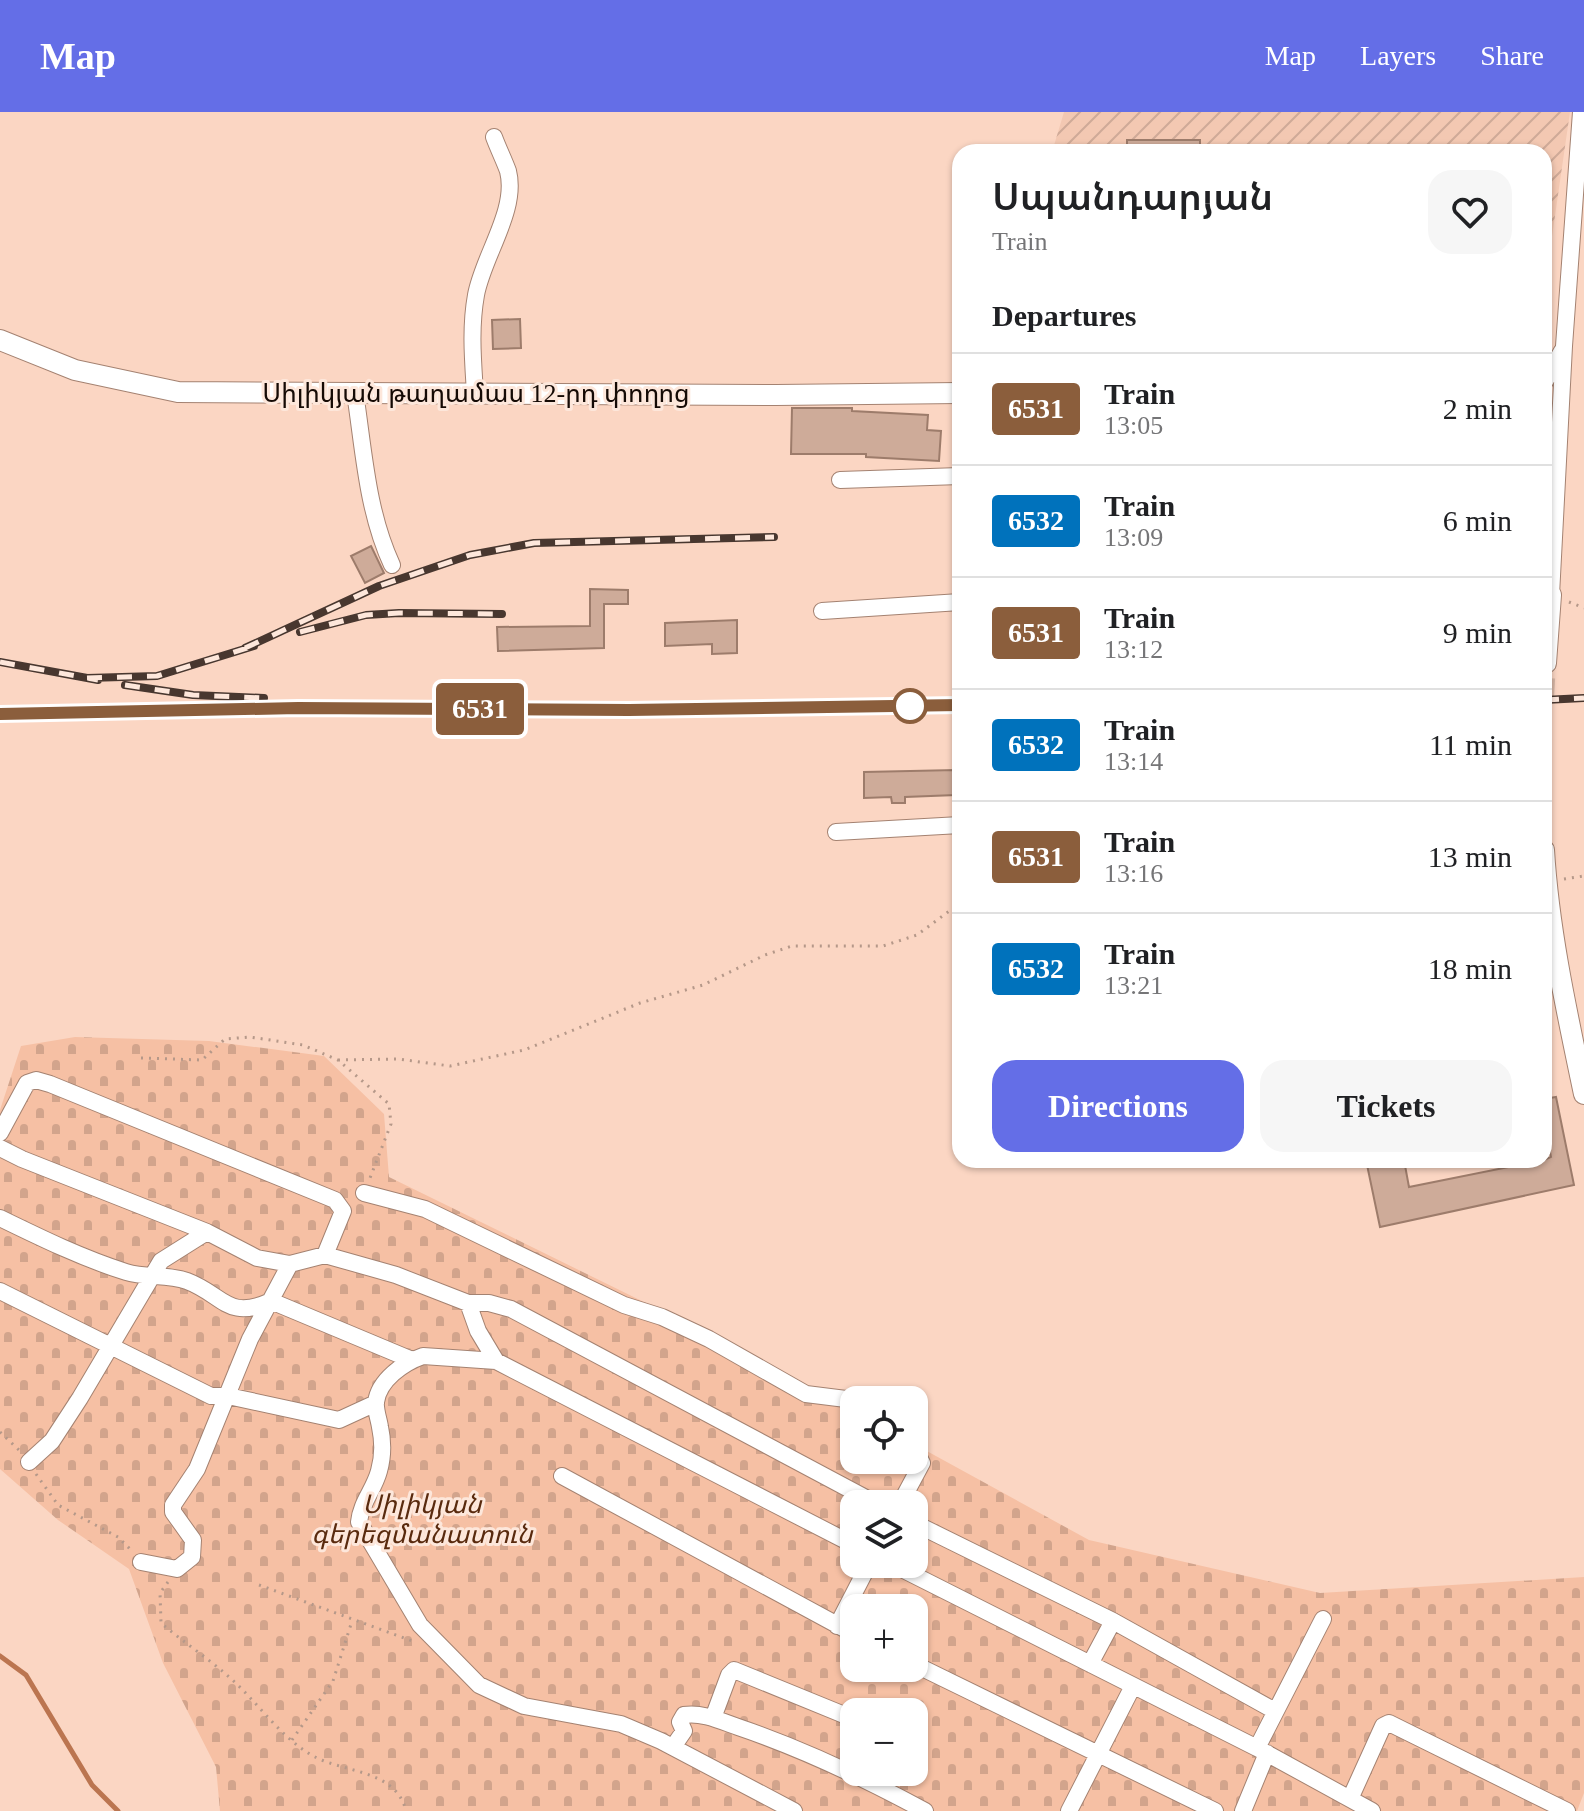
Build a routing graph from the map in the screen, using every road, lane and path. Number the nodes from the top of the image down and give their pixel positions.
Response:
1 (1581, 112) edge
2 (494, 137) dead end
3 (0, 340) edge
4 (1564, 346) junction
5 (1552, 368) edge
6 (355, 393) junction
7 (475, 393) junction
8 (952, 393) edge
9 (952, 476) edge
10 (840, 480) dead end
11 (1552, 530) edge
12 (392, 565) dead end
13 (952, 603) edge
14 (822, 611) dead end
15 (952, 825) edge
16 (836, 832) dead end
17 (952, 909) edge
18 (1552, 922) edge
19 (141, 1058) dead end
20 (338, 1060) junction
21 (1584, 1094) edge
22 (0, 1133) edge
23 (0, 1148) edge
24 (364, 1193) joint
25 (0, 1218) edge
26 (207, 1232) junction
27 (325, 1255) junction
28 (290, 1264) junction
29 (152, 1275) junction
30 (0, 1291) edge
31 (271, 1301) junction
32 (468, 1303) junction
33 (109, 1345) junction
34 (412, 1360) junction
35 (496, 1361) junction
36 (228, 1396) junction
37 (840, 1398) edge
38 (376, 1403) junction
39 (0, 1432) edge
40 (29, 1462) junction
41 (562, 1476) dead end
42 (851, 1490) edge
43 (928, 1530) edge
44 (840, 1538) edge
45 (141, 1562) joint
46 (177, 1569) junction
47 (862, 1578) edge
48 (920, 1578) edge
49 (259, 1585) dead end
50 (1323, 1619) dead end
51 (352, 1621) junction
52 (1113, 1621) junction
53 (837, 1626) junction
54 (840, 1627) edge
55 (421, 1644) dead end
56 (1090, 1664) junction
57 (928, 1671) edge
58 (1133, 1686) junction
59 (1275, 1711) junction
60 (840, 1713) edge
61 (713, 1718) junction
62 (292, 1740) junction
63 (673, 1747) junction
64 (1262, 1751) junction
65 (1099, 1755) junction
66 (1350, 1799) junction
67 (406, 1811) edge
68 (794, 1811) edge
69 (925, 1811) edge
70 (1069, 1811) edge
71 (1215, 1811) edge
72 (1243, 1811) edge
73 (1372, 1811) edge
74 (1567, 1811) edge

1 - 4 lane
2 - 7 lane
3 - 6 main road, Սիլիկյան թաղամաս 12-րդ փողոց
4 - 5 lane
4 - 11 lane
6 - 7 main road, Սիլիկյան թաղամաս 12-րդ փողոց
6 - 12 lane
7 - 8 main road, Սիլիկյան թաղամաս 12-րդ փողոց
9 - 10 lane
13 - 14 lane
15 - 16 lane
17 - 20 path
18 - 21 main road
19 - 20 path
20 - 24 path
22 - 27 lane
23 - 26 lane
24 - 37 lane
25 - 29 lane
26 - 28 lane
26 - 29 lane
27 - 28 lane
27 - 32 lane
28 - 31 lane
29 - 31 lane
29 - 33 lane
30 - 33 lane
31 - 34 lane
31 - 36 lane
32 - 35 lane
32 - 42 lane
33 - 36 lane
33 - 40 lane
34 - 35 lane
34 - 38 lane
35 - 44 lane
36 - 38 lane
36 - 46 lane
38 - 63 lane
39 - 40 path
40 - 45 path
41 - 53 lane
43 - 52 lane
45 - 46 lane
46 - 62 path
47 - 53 lane
48 - 56 lane
49 - 51 path
50 - 59 lane
51 - 55 path
51 - 62 path
52 - 56 lane
52 - 59 lane
53 - 54 lane
56 - 58 lane
57 - 65 lane
58 - 64 lane
58 - 65 lane
59 - 64 lane
60 - 61 lane
61 - 63 lane
61 - 69 lane
62 - 67 path
63 - 68 lane
64 - 66 lane
64 - 72 lane
65 - 70 lane
65 - 71 lane
66 - 73 lane
66 - 74 lane

